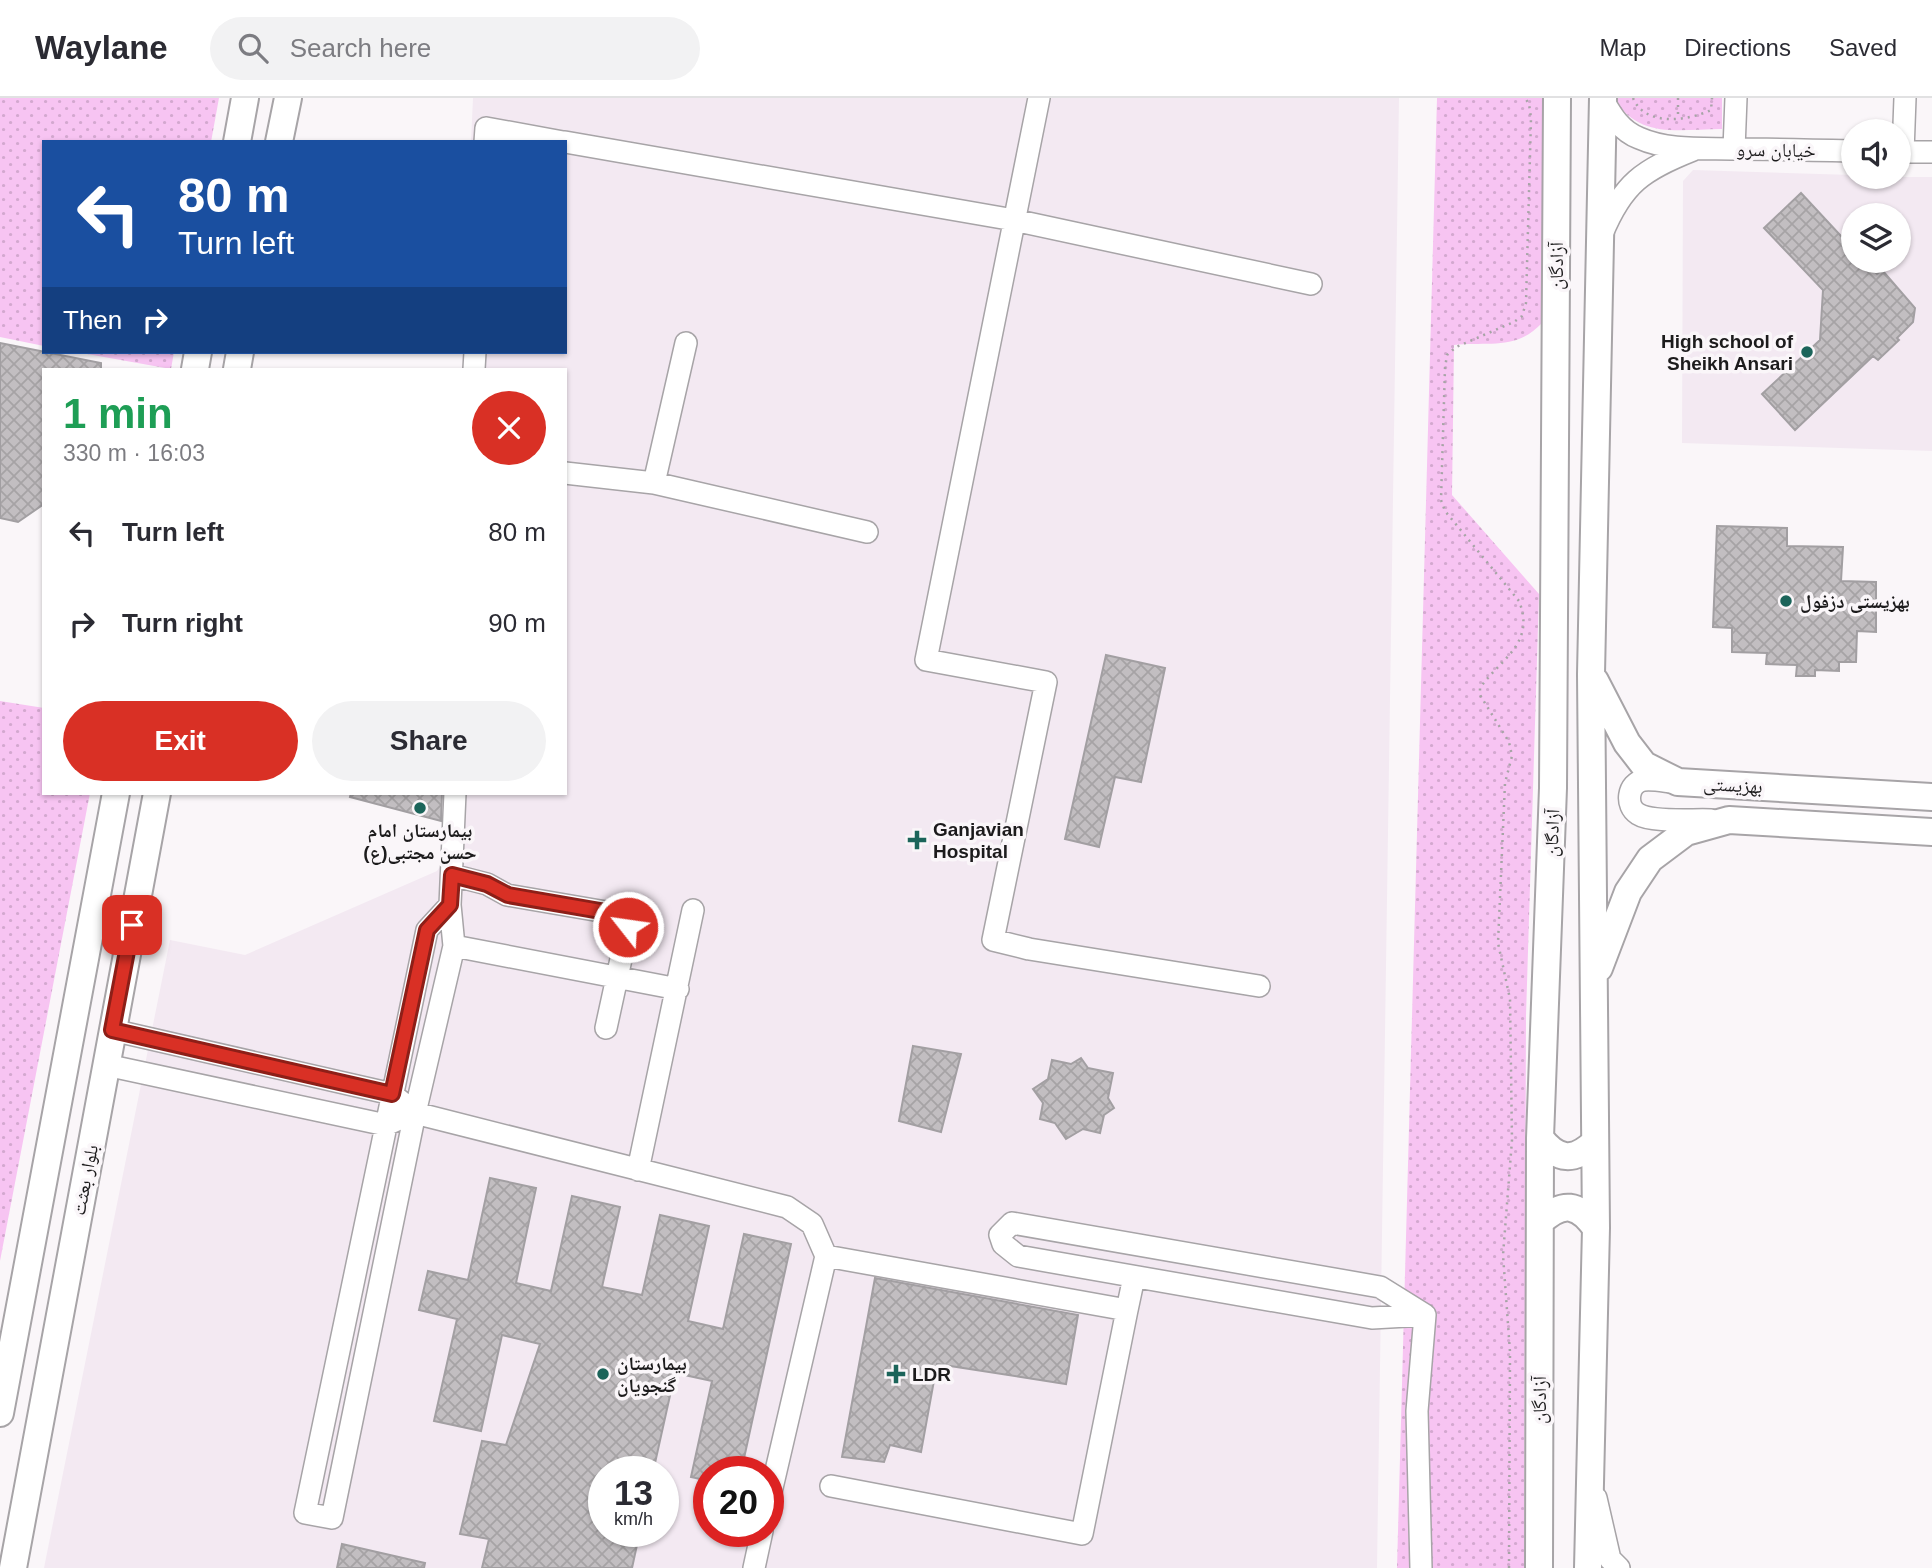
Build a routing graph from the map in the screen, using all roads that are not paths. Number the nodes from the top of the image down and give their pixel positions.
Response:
1 (245, 98) edge
2 (288, 98) edge
3 (1039, 98) edge
4 (1557, 98) edge
5 (1736, 98) edge
6 (1905, 98) edge
7 (1603, 99) edge
8 (1903, 119) edge
9 (237, 140) edge
10 (279, 140) edge
11 (485, 140) edge
12 (553, 140) edge
13 (567, 143) edge
14 (1698, 148) junction
15 (1734, 149) junction
16 (1841, 151) edge
17 (1911, 152) edge
18 (1932, 152) edge
19 (1014, 220) junction
20 (1602, 236) junction
21 (1311, 284) dead end
22 (686, 343) dead end
23 (567, 473) edge
24 (654, 483) junction
25 (867, 532) dead end
26 (1591, 674) junction
27 (1678, 782) junction
28 (1928, 791) edge
29 (116, 795) edge
30 (157, 795) edge
31 (455, 795) edge
32 (1729, 820) junction
33 (1932, 832) edge
34 (452, 875) junction
35 (450, 905) junction
36 (694, 910) dead end
37 (454, 946) junction
38 (618, 977) junction
39 (1594, 982) junction
40 (1259, 986) dead end
41 (678, 989) junction
42 (606, 1028) dead end
43 (112, 1030) junction
44 (106, 1065) junction
45 (392, 1094) junction
46 (415, 1113) junction
47 (386, 1125) junction
48 (1540, 1138) junction
49 (1595, 1142) junction
50 (638, 1170) junction
51 (1540, 1222) junction
52 (1596, 1228) junction
53 (826, 1256) junction
54 (1134, 1277) junction
55 (1127, 1310) junction
56 (1425, 1315) junction
57 (0, 1413) edge
58 (779, 1456) edge
59 (1590, 1476) junction
60 (831, 1486) dead end
61 (759, 1547) edge
62 (13, 1568) edge
63 (754, 1568) edge
64 (1421, 1568) edge
65 (1539, 1568) edge
66 (1588, 1568) edge
67 (1619, 1568) edge

1 - 9 main road
2 - 10 main road
3 - 19 street
4 - 48 main road, آزادگان
5 - 15 street
6 - 8 street
7 - 14 street, خیابان سرو
7 - 20 main road, آزادگان
11 - 12 street
13 - 19 street
14 - 15 street, خیابان سرو
14 - 20 street, خیابان سرو
15 - 16 street, خیابان سرو
17 - 18 street
19 - 21 street
19 - 40 street
20 - 26 main road, آزادگان
22 - 24 street
23 - 24 street
24 - 25 street
26 - 27 main road, بهزیستی
26 - 39 main road, آزادگان
27 - 28 main road, بهزیستی
27 - 32 street
29 - 57 main road
30 - 43 main road, بلوار بعثت
31 - 34 street
32 - 33 main road
32 - 39 main road
34 - 35 street
34 - 38 street
35 - 37 street
35 - 45 street
36 - 41 street
37 - 38 street
37 - 46 street
38 - 41 street
38 - 42 street
39 - 49 main road, آزادگان
41 - 50 street
43 - 44 main road, بلوار بعثت
43 - 45 street
44 - 47 street
44 - 62 main road, بلوار بعثت
45 - 46 street
45 - 47 street
46 - 47 street
46 - 47 street
46 - 50 street
48 - 49 main road
48 - 51 main road, آزادگان
49 - 52 main road, آزادگان
50 - 53 street
51 - 52 main road
51 - 65 main road, آزادگان
52 - 59 main road, آزادگان
53 - 55 street
53 - 58 street
54 - 55 street
54 - 56 street
54 - 56 street
55 - 60 street
56 - 64 street
59 - 66 main road, آزادگان
59 - 67 street
61 - 63 street

